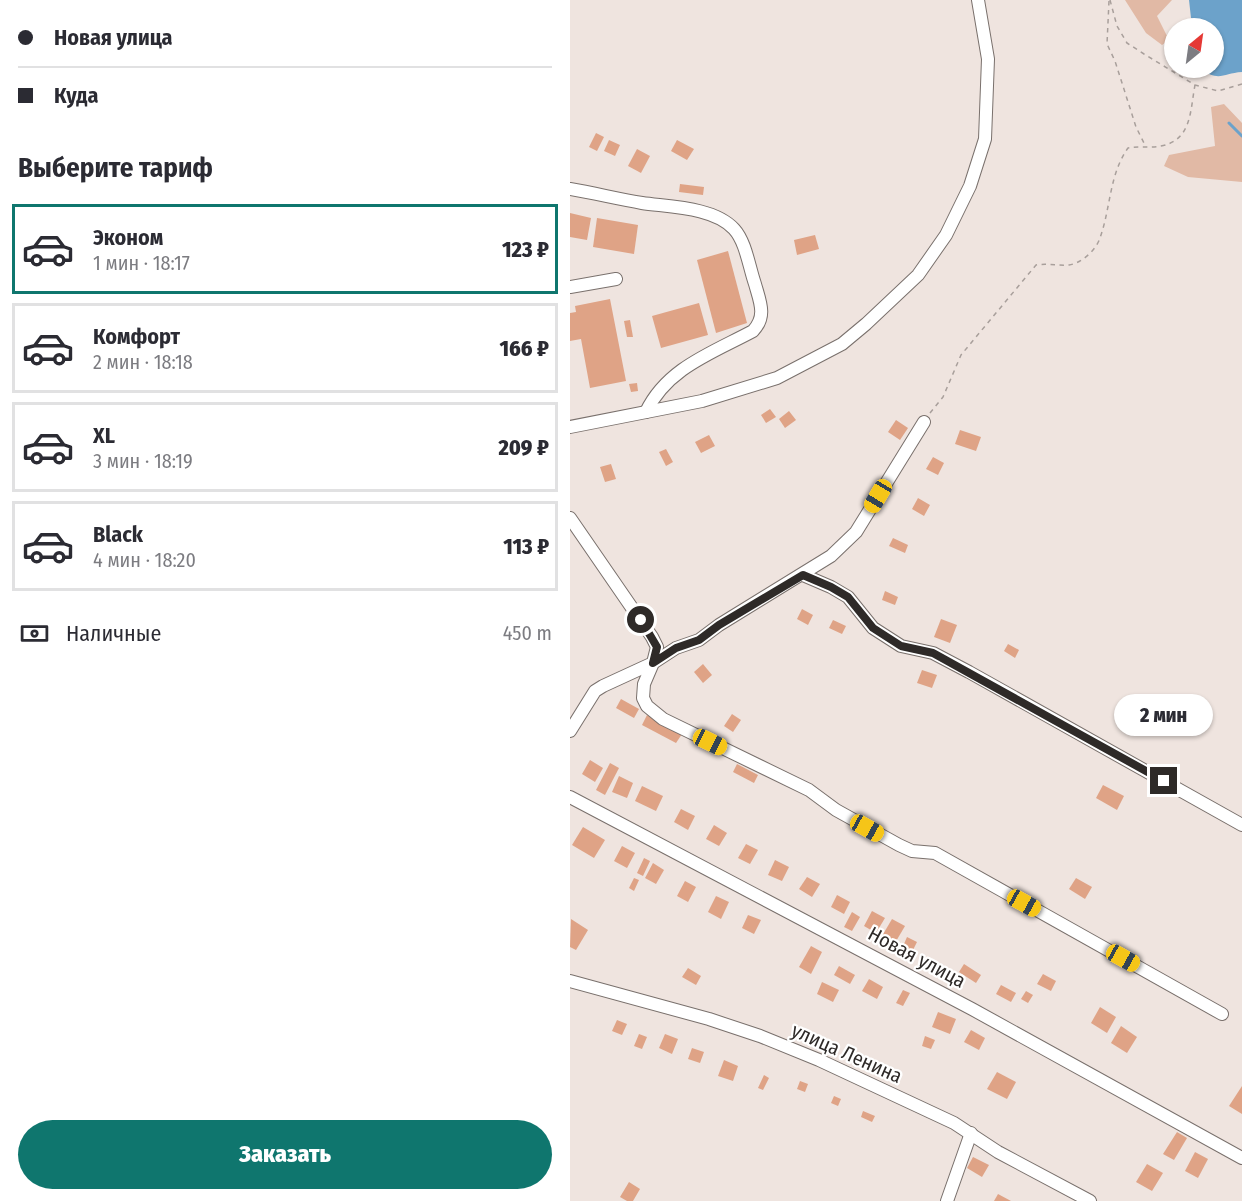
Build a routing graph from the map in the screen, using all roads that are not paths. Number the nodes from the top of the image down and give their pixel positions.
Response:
1 (978, 0) edge
2 (570, 189) edge
3 (616, 279) dead end
4 (570, 286) edge
5 (646, 412) junction
6 (924, 422) road end
7 (570, 427) edge
8 (570, 518) edge
9 (803, 575) junction
10 (653, 663) junction
11 (570, 731) edge
12 (570, 796) edge
13 (1242, 825) edge
14 (570, 981) edge
15 (1222, 1014) dead end
16 (971, 1133) junction
17 (1242, 1158) edge
18 (947, 1201) edge
19 (1090, 1201) edge

1 - 5 street
2 - 5 street
3 - 4 street
5 - 7 street
6 - 9 street
8 - 10 street
9 - 10 street
9 - 13 street
10 - 11 street
10 - 15 street
12 - 17 street, Новая улица
14 - 16 street, улица Ленина
16 - 18 street
16 - 19 street, улица Ленина

